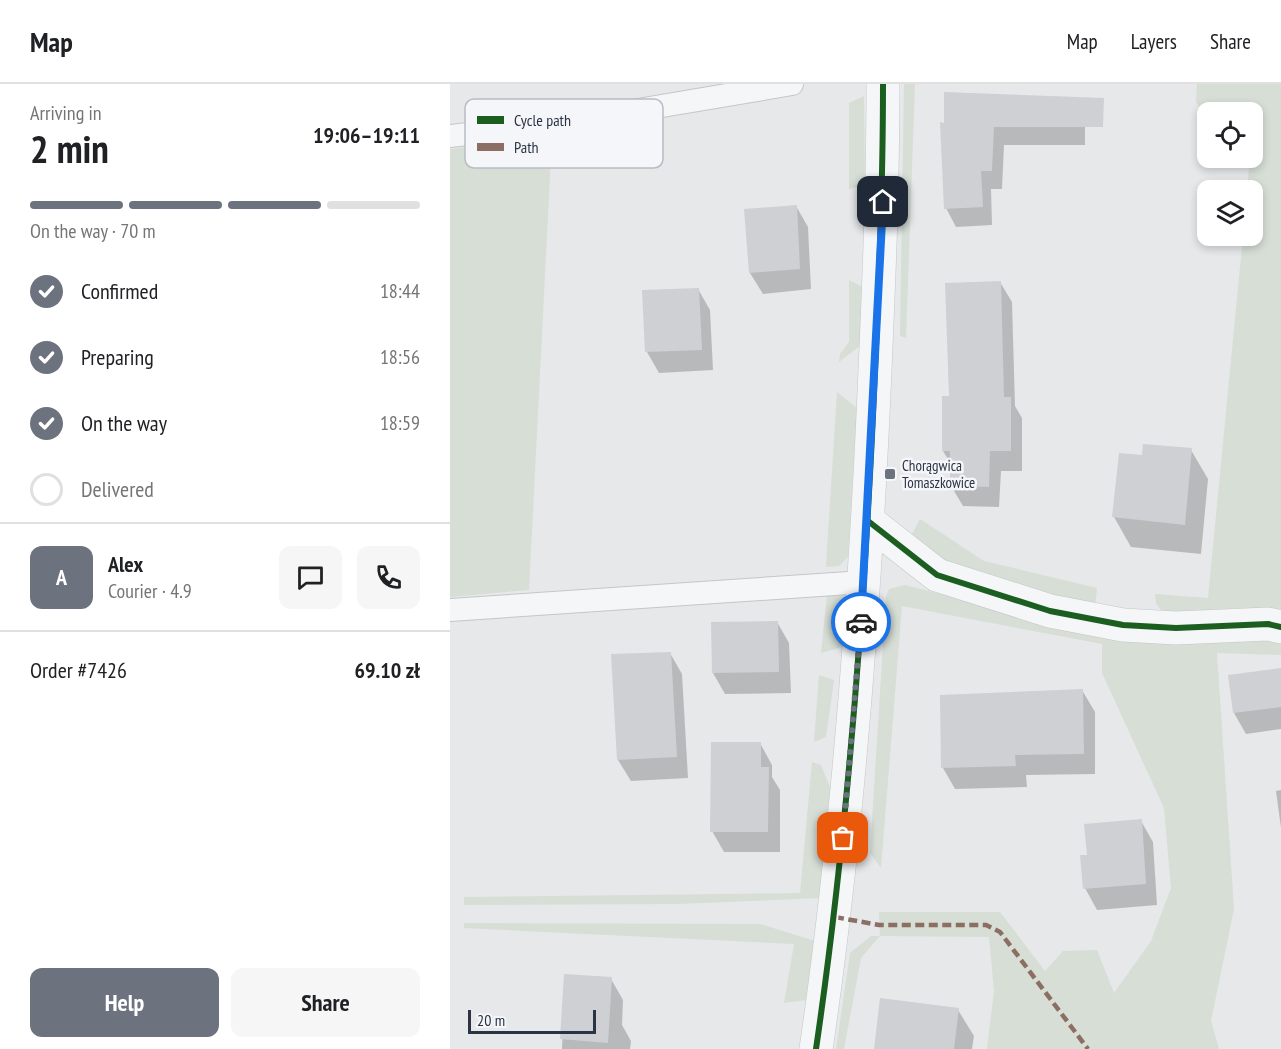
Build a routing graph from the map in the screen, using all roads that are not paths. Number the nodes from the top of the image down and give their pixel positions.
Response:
1 (792, 84) edge
2 (882, 84) edge
3 (663, 105) edge
4 (465, 134) edge
5 (450, 136) edge
6 (868, 521) junction
7 (864, 582) junction
8 (450, 610) edge
9 (1281, 627) edge
10 (816, 1049) edge

1 - 3 lane
2 - 6 street
4 - 5 lane
6 - 7 street
6 - 9 street
7 - 8 lane
7 - 10 street

